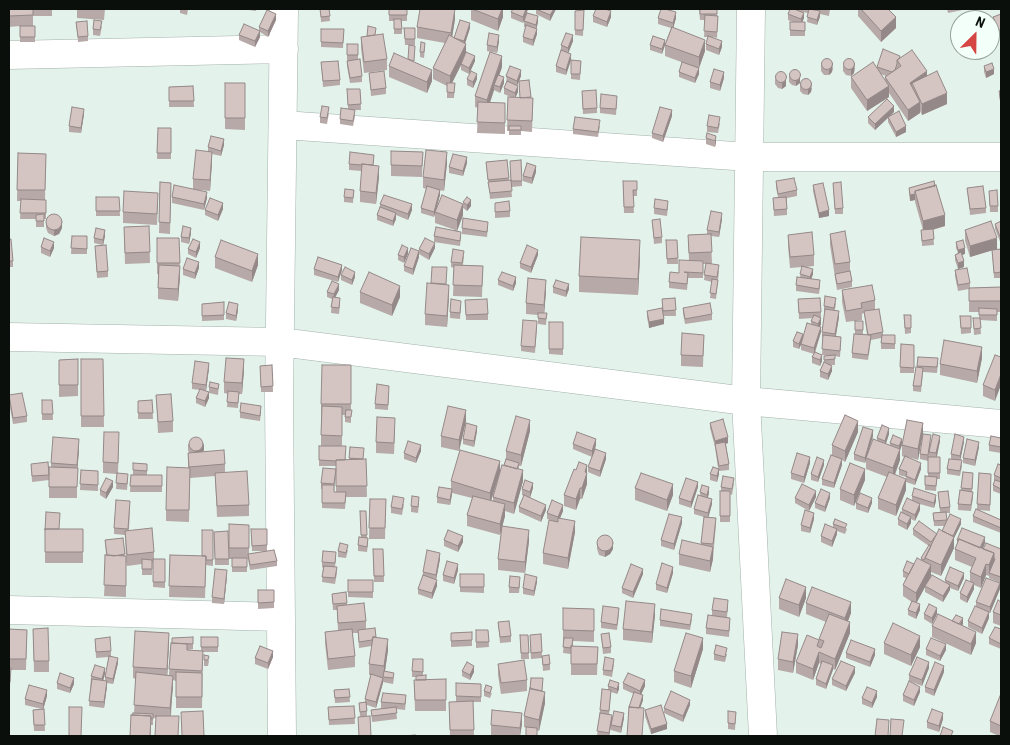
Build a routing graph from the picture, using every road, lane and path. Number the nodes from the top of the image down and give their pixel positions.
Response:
1 (284, 9) edge
2 (751, 9) edge
3 (284, 49) junction
4 (9, 55) edge
5 (283, 126) junction
6 (749, 157) junction
7 (1001, 157) edge
8 (9, 337) edge
9 (280, 342) junction
10 (746, 401) junction
11 (1001, 424) edge
12 (9, 610) edge
13 (281, 617) junction
14 (282, 736) edge
15 (763, 736) edge

1 - 3 street
2 - 6 street
3 - 4 street
3 - 5 street
5 - 6 street
5 - 9 street
6 - 7 street
6 - 10 street
8 - 9 street
9 - 10 street
9 - 13 street
10 - 11 street
10 - 15 street
12 - 13 street
13 - 14 street

